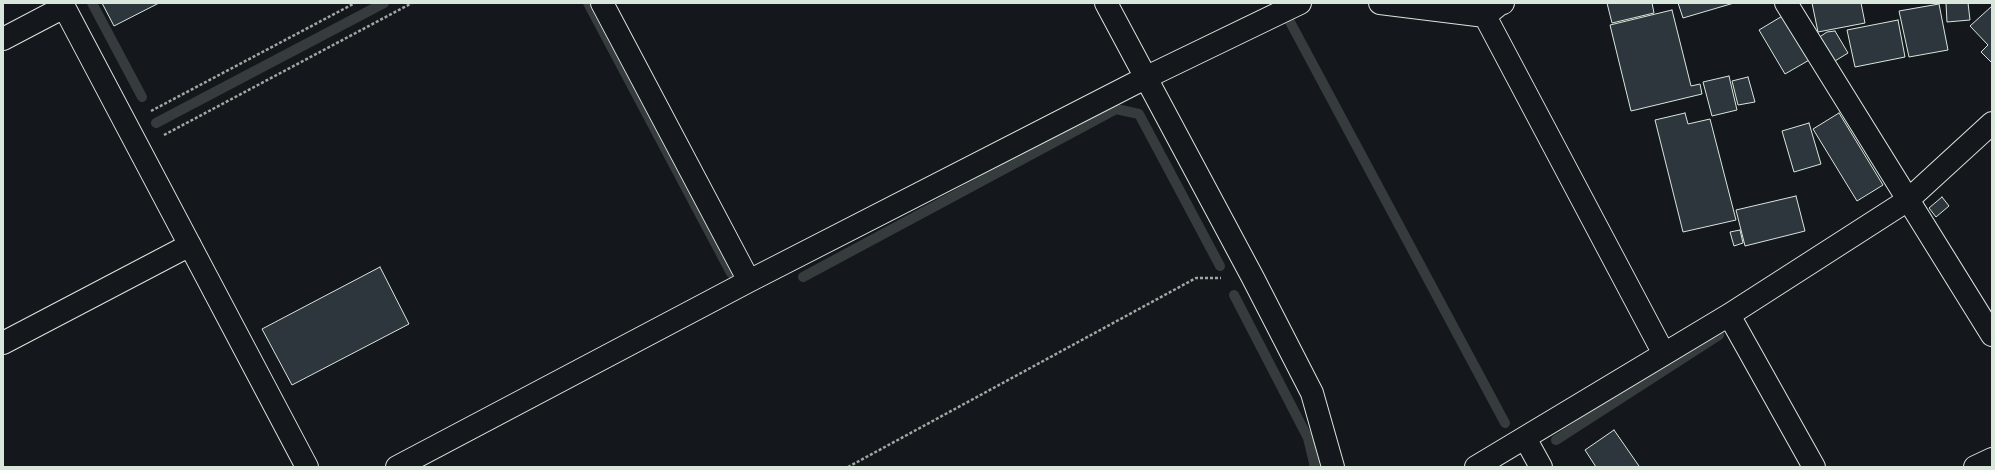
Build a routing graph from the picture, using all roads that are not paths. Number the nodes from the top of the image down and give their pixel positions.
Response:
1 (602, 3) edge
2 (1106, 3) edge
3 (1300, 3) edge
4 (1380, 3) edge
5 (1504, 3) edge
6 (1786, 3) edge
7 (63, 5) edge
8 (1484, 9) edge
9 (3, 39) edge
10 (1145, 78) junction
11 (1992, 123) edge
12 (1908, 200) junction
13 (190, 244) junction
14 (749, 281) junction
15 (1729, 315) junction
16 (1992, 335) edge
17 (3, 343) edge
18 (1664, 354) junction
19 (1525, 438) junction
20 (1992, 459) edge
21 (305, 467) edge
22 (397, 467) edge
23 (1333, 467) edge
24 (1476, 467) edge
25 (1541, 467) edge
26 (1814, 467) edge
27 (1976, 467) edge

1 - 14 street
2 - 10 street
3 - 10 street
4 - 8 street
5 - 8 street
6 - 12 street
7 - 9 street
7 - 13 street
8 - 18 street
10 - 14 street
10 - 23 street
11 - 12 street
12 - 15 street
12 - 16 street
13 - 17 street
13 - 21 street
14 - 22 street
15 - 18 street
15 - 26 street
18 - 19 street
19 - 24 street
19 - 25 street
20 - 27 street

